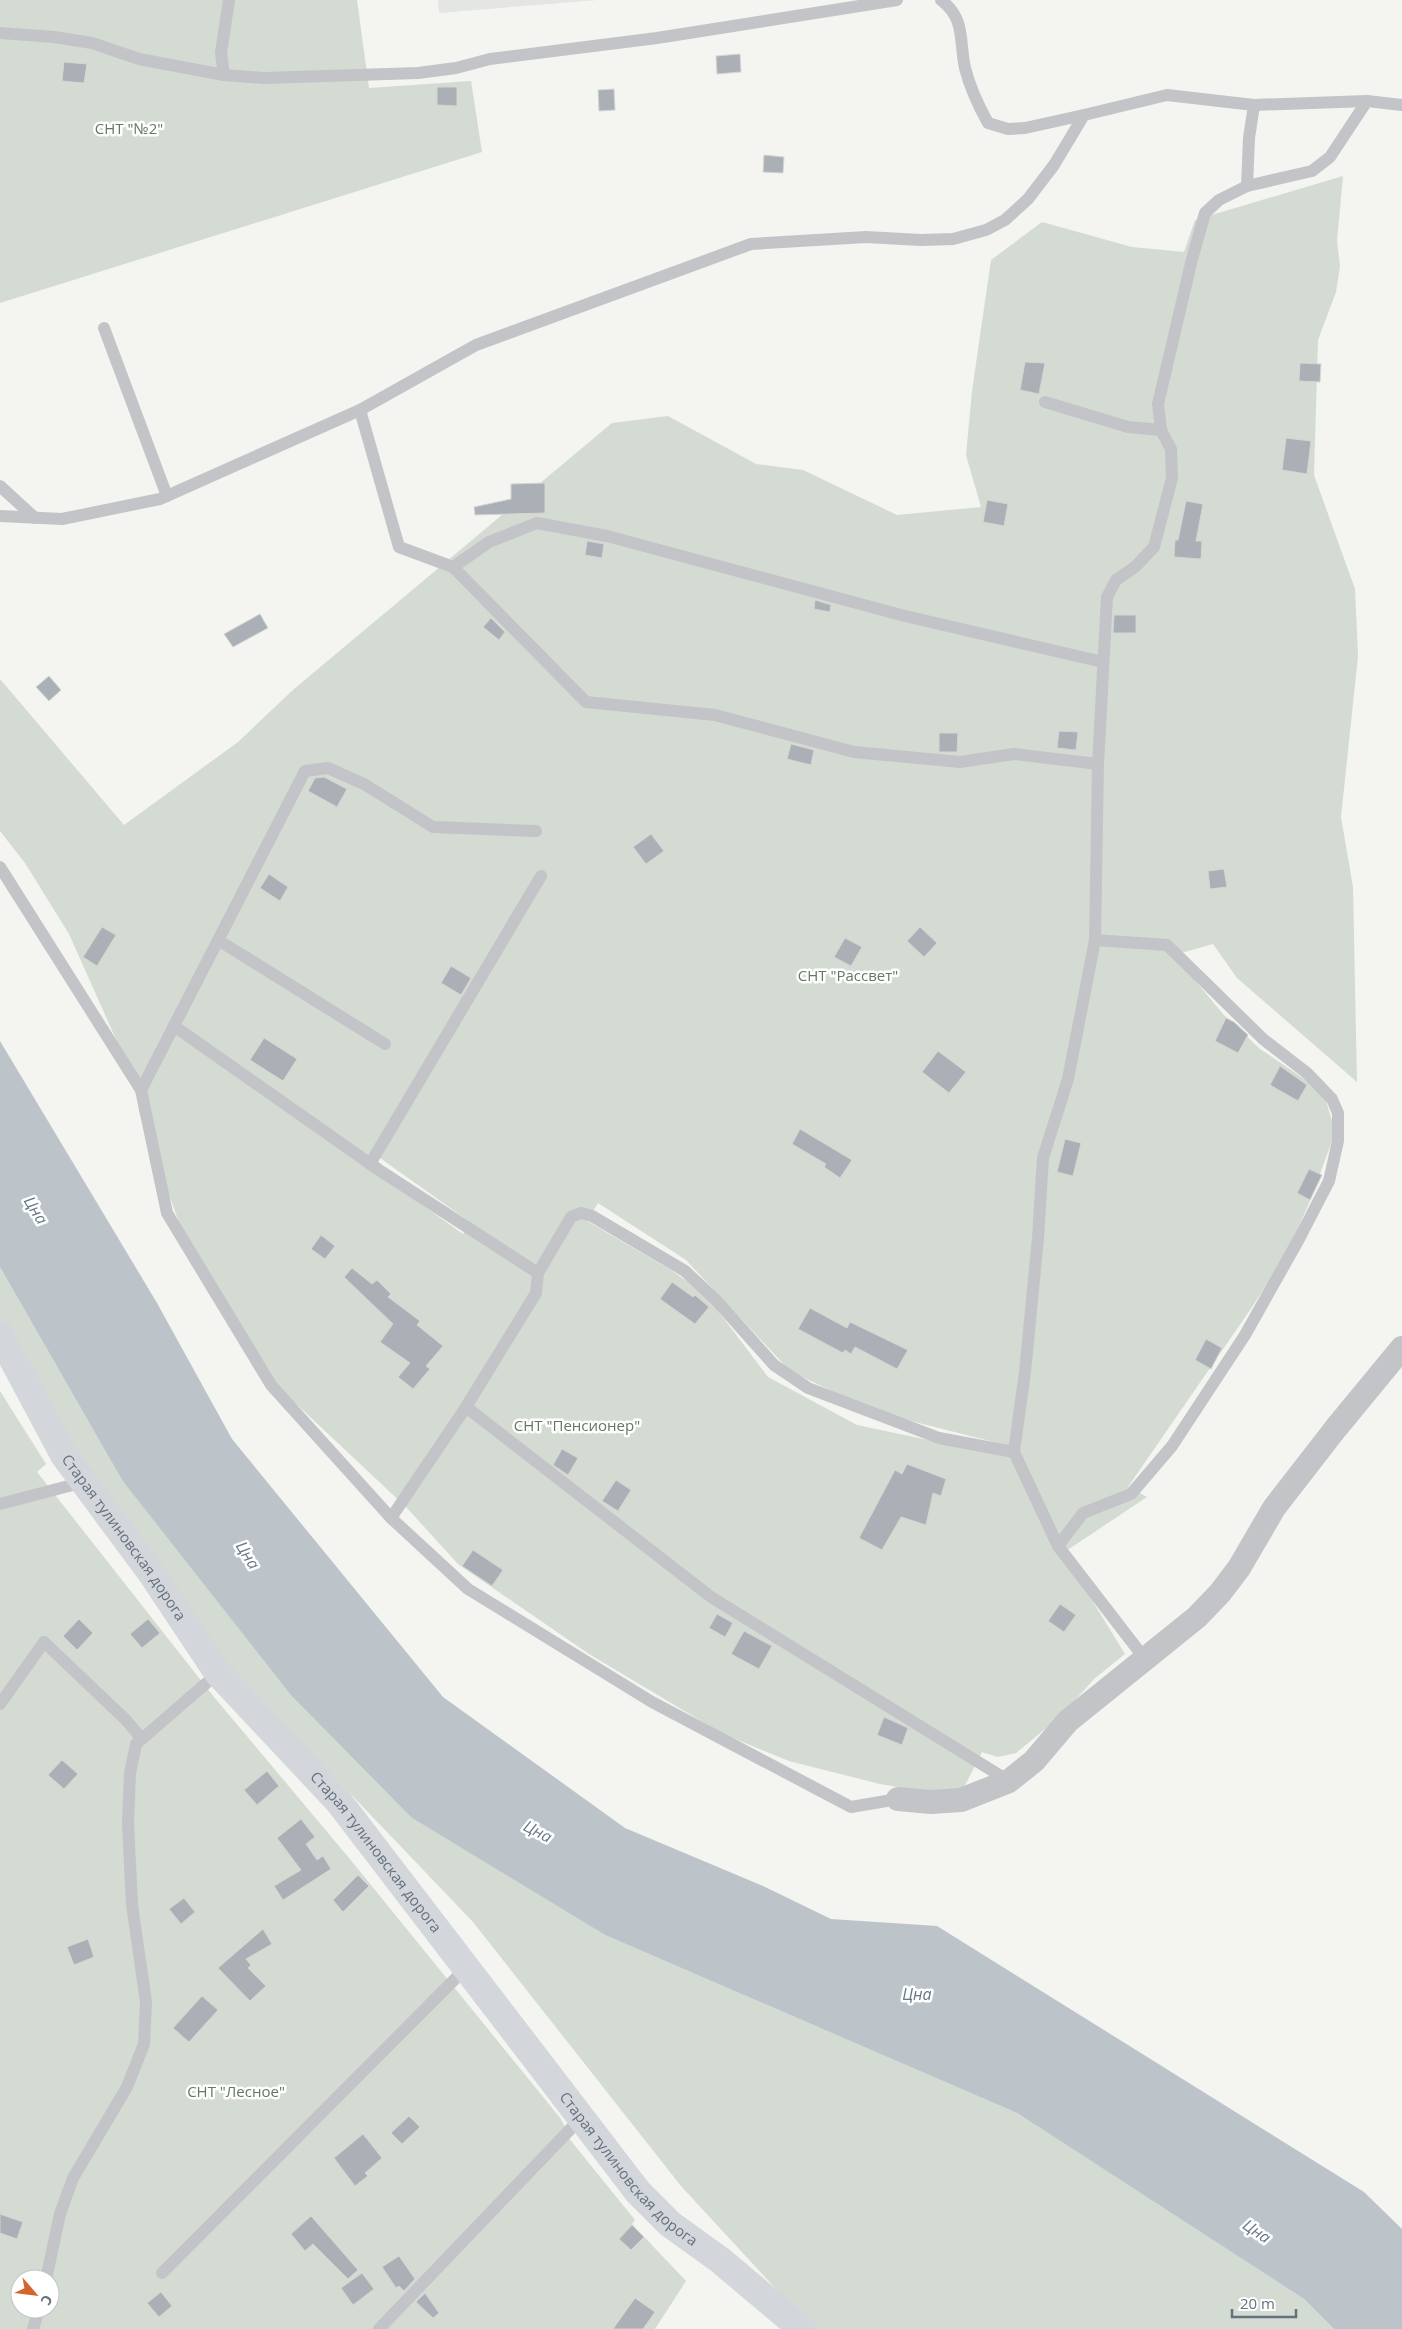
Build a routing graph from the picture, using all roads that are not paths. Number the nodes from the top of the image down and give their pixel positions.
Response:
1 (229, 0) edge
2 (897, 0) edge
3 (941, 0) edge
4 (0, 34) edge
5 (224, 75) junction
6 (1368, 101) junction
7 (1254, 105) junction
8 (1402, 105) edge
9 (1084, 115) junction
10 (1247, 186) junction
11 (104, 328) dead end
12 (1045, 402) dead end
13 (360, 410) junction
14 (1161, 430) junction
15 (0, 486) edge
16 (167, 496) junction
17 (0, 516) edge
18 (35, 518) junction
19 (453, 567) junction
20 (1103, 662) junction
21 (1098, 764) junction
22 (536, 831) dead end
23 (0, 867) edge
24 (541, 876) dead end
25 (218, 940) junction
26 (1095, 940) junction
27 (174, 1026) junction
28 (385, 1044) dead end
29 (141, 1090) junction
30 (370, 1164) junction
31 (538, 1273) junction
32 (0, 1335) edge
33 (1402, 1348) edge
34 (466, 1407) junction
35 (1014, 1452) junction
36 (84, 1482) junction
37 (0, 1504) edge
38 (391, 1518) junction
39 (1058, 1546) junction
40 (1145, 1659) junction
41 (218, 1673) junction
42 (0, 1704) edge
43 (142, 1739) junction
44 (1009, 1781) junction
45 (898, 1798) joint
46 (465, 1969) junction
47 (582, 2117) junction
48 (48, 2269) edge
49 (162, 2273) dead end
50 (379, 2329) edge
51 (802, 2329) edge

1 - 5 lane
2 - 5 lane
3 - 9 lane
4 - 5 lane
6 - 7 lane
6 - 8 lane
6 - 10 lane
7 - 9 lane
7 - 10 lane
9 - 13 lane
10 - 14 lane
11 - 16 lane
12 - 14 lane
13 - 16 lane
13 - 19 lane
14 - 20 lane
15 - 18 lane
16 - 18 lane
17 - 18 lane
19 - 20 lane
19 - 21 lane
20 - 21 lane
21 - 26 lane
22 - 25 lane
23 - 29 lane
24 - 30 lane
25 - 27 lane
25 - 28 lane
26 - 35 lane
26 - 39 lane
27 - 29 lane
27 - 30 lane
29 - 38 lane
30 - 31 lane
31 - 34 lane
31 - 35 lane
32 - 36 street, Старая тулиновская дорога
33 - 40 street
34 - 38 lane
34 - 44 lane
35 - 39 lane
36 - 37 lane
36 - 41 street, Старая тулиновская дорога
38 - 45 lane
39 - 40 lane
40 - 44 street
41 - 43 lane
41 - 46 street, Старая тулиновская дорога
42 - 43 lane
43 - 48 lane
44 - 45 street
46 - 47 street, Старая тулиновская дорога
46 - 49 lane
47 - 50 lane
47 - 51 street, Старая тулиновская дорога

